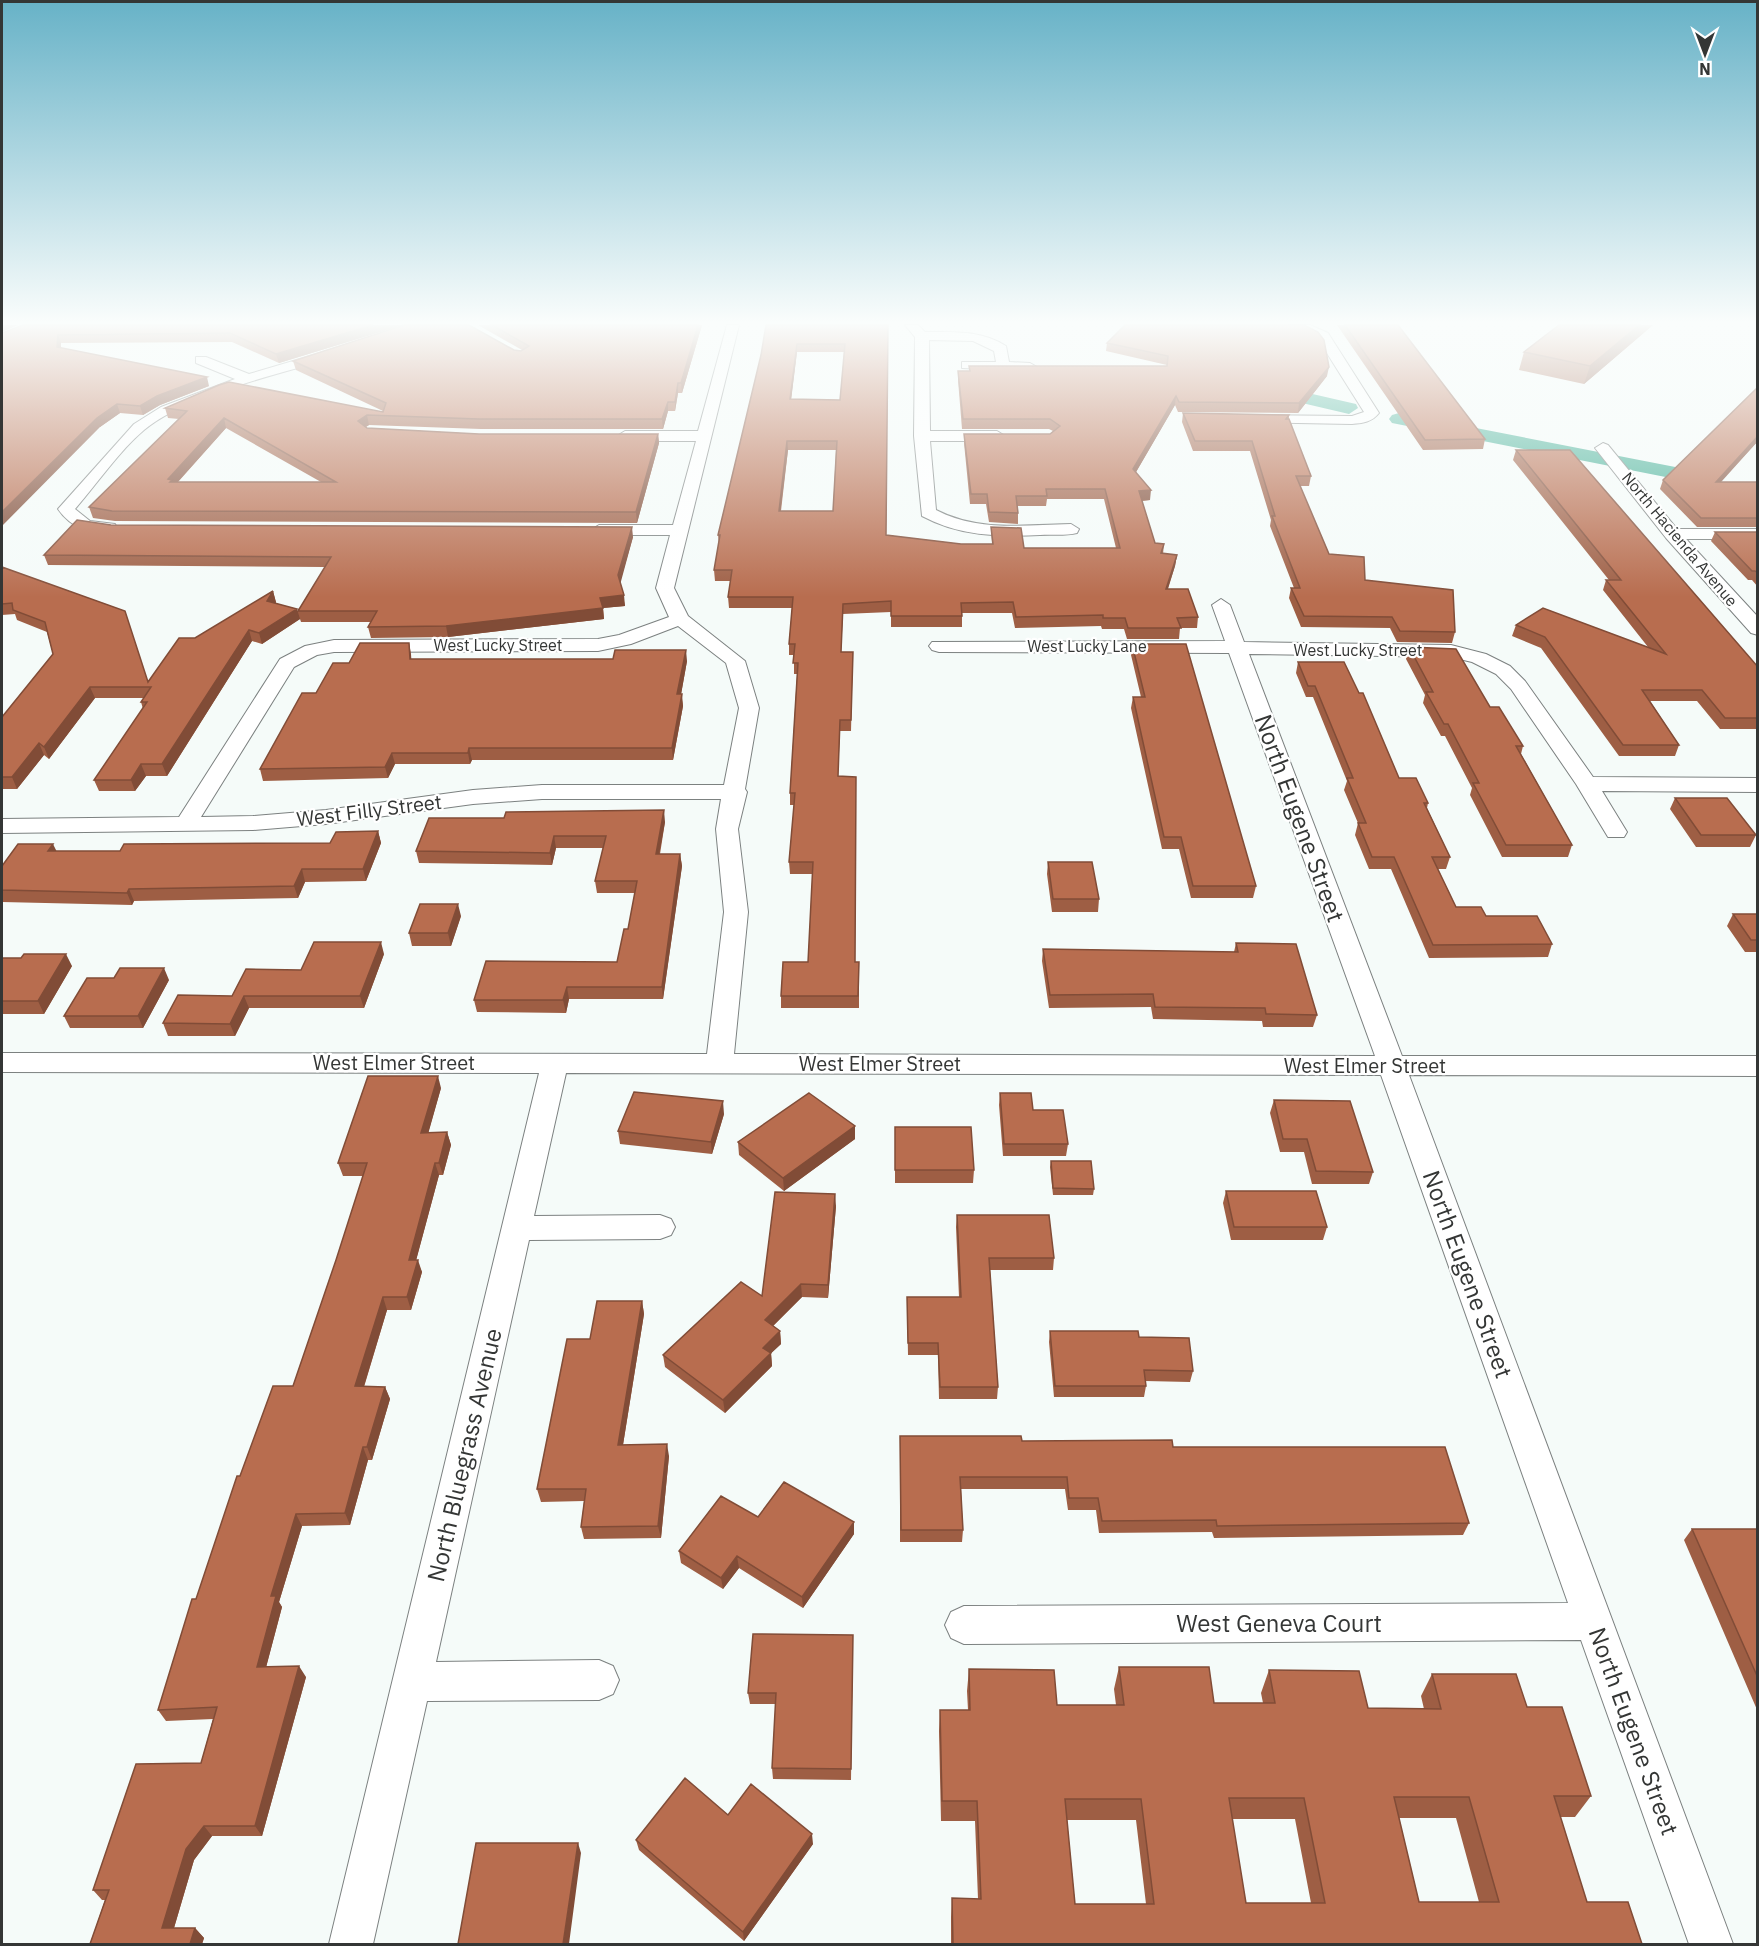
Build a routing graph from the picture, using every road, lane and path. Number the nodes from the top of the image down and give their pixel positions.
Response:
1 (157, 416) edge
2 (709, 416) edge
3 (921, 416) edge
4 (1367, 416) edge
5 (1236, 418) edge
6 (609, 436) edge
7 (704, 436) junction
8 (922, 436) junction
9 (1016, 436) edge
10 (1603, 448) dead end
11 (127, 528) edge
12 (1071, 529) dead end
13 (578, 530) edge
14 (680, 530) junction
15 (1672, 534) junction
16 (1758, 534) edge
17 (1221, 605) dead end
18 (680, 619) junction
19 (1758, 629) edge
20 (939, 646) dead end
21 (1236, 647) junction
22 (1587, 784) junction
23 (1758, 785) edge
24 (736, 792) junction
25 (184, 825) junction
26 (2, 826) edge
27 (1616, 832) dead end
28 (2, 1062) edge
29 (555, 1062) junction
30 (720, 1063) junction
31 (1392, 1066) junction
32 (1758, 1066) edge
33 (660, 1227) dead end
34 (517, 1228) junction
35 (1594, 1621) junction
36 (964, 1625) dead end
37 (599, 1680) dead end
38 (412, 1682) junction
39 (351, 1944) edge
40 (1711, 1944) edge

1 - 11 street
2 - 7 street
3 - 8 street
4 - 5 street
6 - 7 street
7 - 14 street
8 - 9 street
8 - 12 street
10 - 15 street, North Hacienda Avenue
13 - 14 street
14 - 18 street
15 - 16 street
15 - 19 street, North Hacienda Avenue
17 - 21 street, North Eugene Street
18 - 24 street
18 - 25 street, West Lucky Street
20 - 21 street, West Lucky Lane
21 - 22 street, West Lucky Street
21 - 31 street, North Eugene Street
22 - 23 street
22 - 27 street, West Lucky Street
24 - 25 street, West Filly Street
24 - 30 street
25 - 26 street, West Filly Street
28 - 29 street, West Elmer Street
29 - 30 street, West Elmer Street
29 - 34 street, North Bluegrass Avenue
30 - 31 street, West Elmer Street
31 - 32 street, West Elmer Street
31 - 35 street, North Eugene Street
33 - 34 street
34 - 38 street, North Bluegrass Avenue
35 - 36 street, West Geneva Court
35 - 40 street, North Eugene Street
37 - 38 street
38 - 39 street, North Bluegrass Avenue

